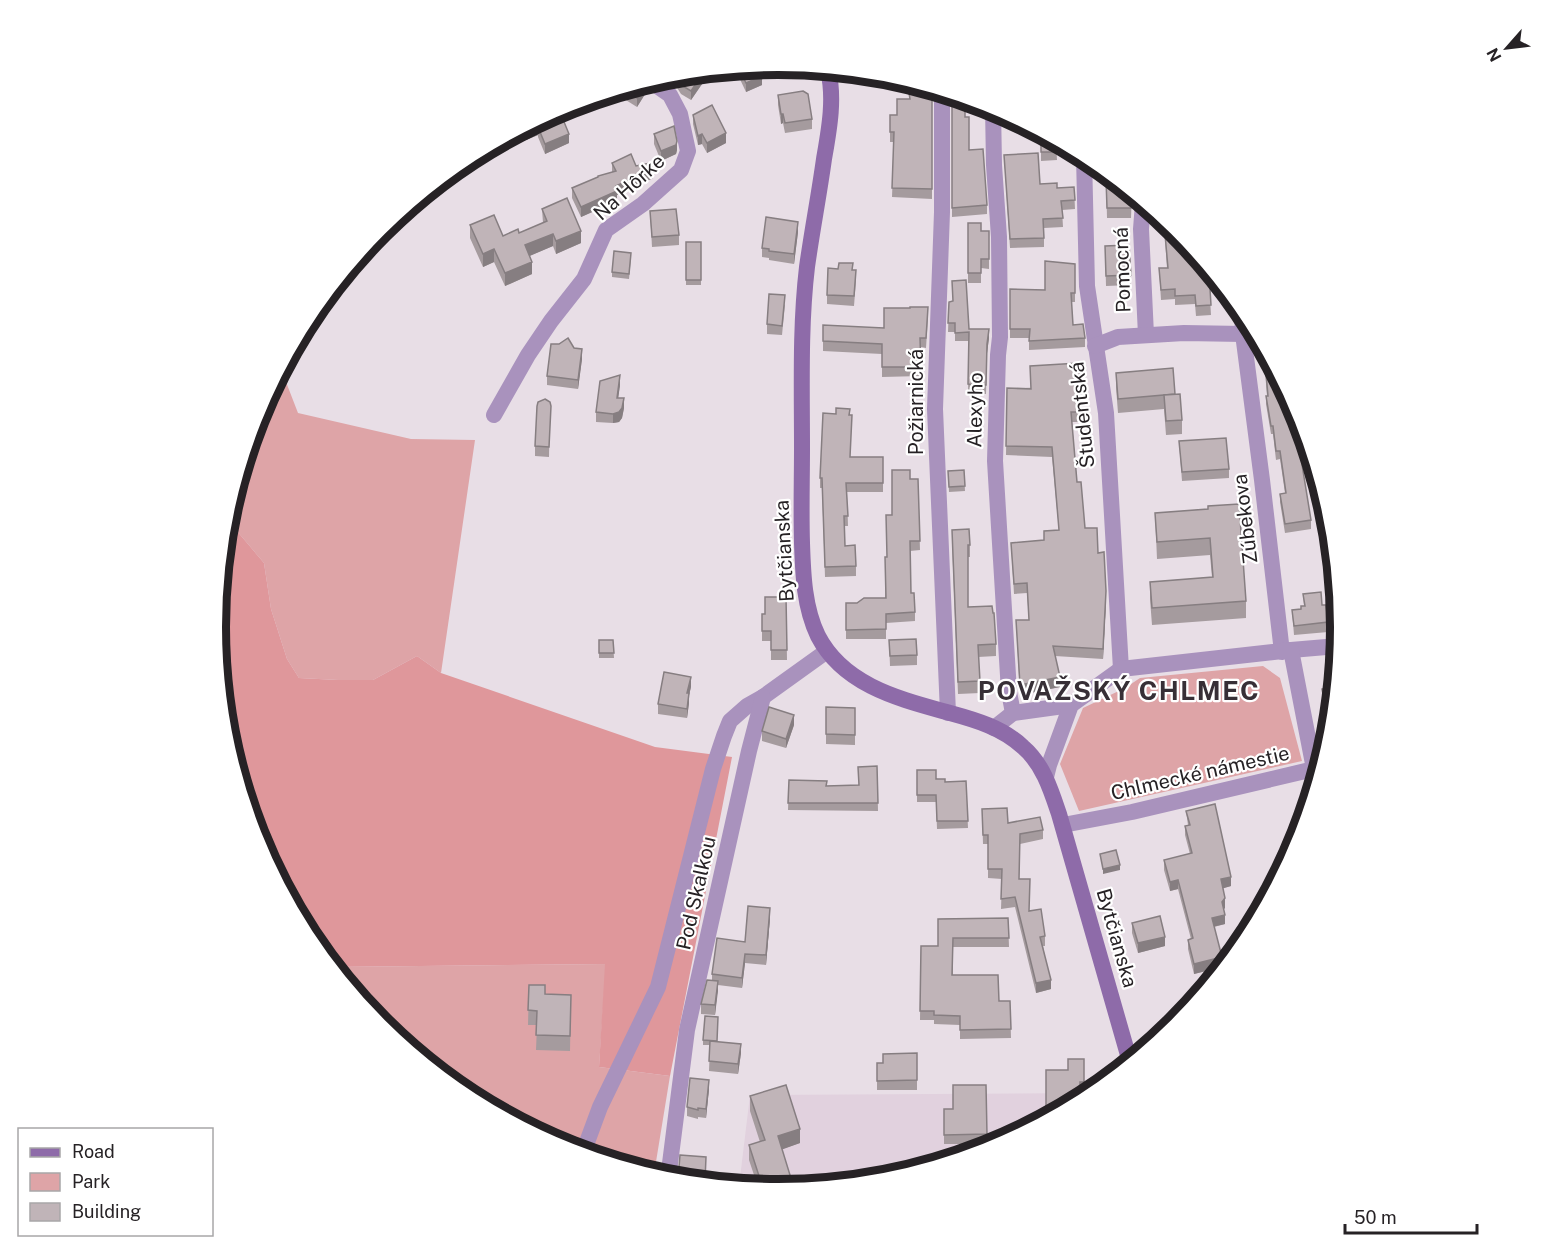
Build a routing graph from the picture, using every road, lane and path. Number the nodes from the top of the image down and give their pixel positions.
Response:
1 (830, 78) edge
2 (661, 88) edge
3 (942, 100) edge
4 (993, 119) edge
5 (1084, 168) edge
6 (1142, 213) edge
7 (1243, 331) edge
8 (1243, 334) junction
9 (1146, 335) junction
10 (1095, 346) junction
11 (494, 415) dead end
12 (1329, 647) edge
13 (827, 651) junction
14 (1287, 651) junction
15 (1121, 669) junction
16 (763, 697) junction
17 (1071, 705) junction
18 (948, 713) junction
19 (1014, 713) junction
20 (994, 728) junction
21 (1314, 757) edge
22 (1311, 770) edge
23 (1046, 777) junction
24 (1063, 825) junction
25 (1128, 1053) edge
26 (586, 1145) edge
27 (669, 1168) edge

1 - 13 main road, Bytčianska
2 - 11 street, Na Hôrke
3 - 18 street, Požiarnická
4 - 19 street, Alexyho
5 - 10 street, Študentská
6 - 9 street, Pomocná
7 - 8 street, Zúbekova
8 - 9 street
8 - 14 street, Zúbekova
9 - 10 street
10 - 15 street, Študentská
12 - 14 street
13 - 16 street
13 - 18 main road, Bytčianska
14 - 15 street
14 - 21 street, Chlmecké námestie
15 - 17 street
16 - 26 street
16 - 27 street, Pod Skalkou
17 - 19 street
17 - 23 street
18 - 20 main road, Bytčianska
19 - 20 street
20 - 23 main road, Bytčianska
22 - 24 street, Chlmecké námestie
23 - 24 main road, Bytčianska
24 - 25 main road, Bytčianska

